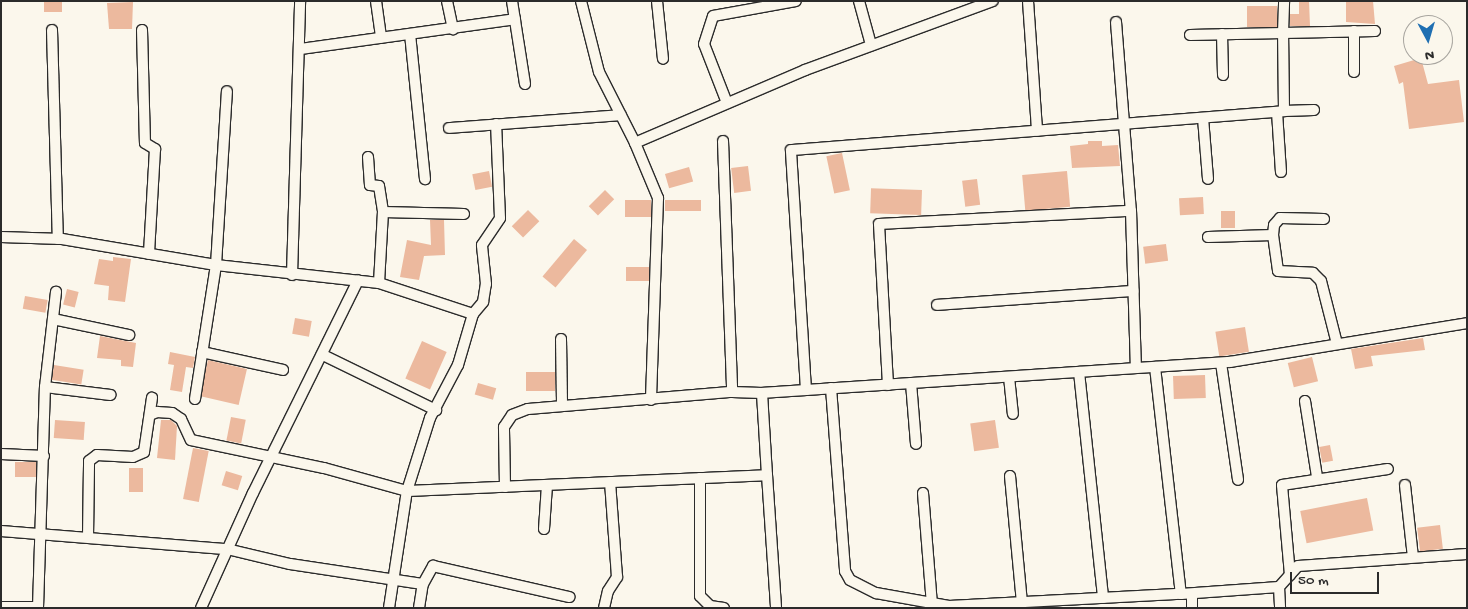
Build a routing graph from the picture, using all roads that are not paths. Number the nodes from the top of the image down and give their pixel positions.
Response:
1 (300, 1) edge
2 (376, 1) edge
3 (447, 1) edge
4 (512, 1) edge
5 (581, 1) edge
6 (657, 1) edge
7 (796, 1) edge
8 (860, 1) edge
9 (993, 1) edge
10 (1028, 1) edge
11 (1284, 1) edge
12 (515, 19) junction
13 (1116, 22) dead end
14 (453, 29) junction
15 (52, 30) dead end
16 (142, 30) dead end
17 (1375, 31) dead end
18 (1354, 32) junction
19 (1284, 33) junction
20 (410, 34) junction
21 (1222, 34) junction
22 (1190, 35) dead end
23 (381, 38) junction
24 (871, 45) junction
25 (300, 49) junction
26 (663, 59) dead end
27 (1354, 72) dead end
28 (1223, 76) dead end
29 (525, 84) dead end
30 (227, 91) dead end
31 (727, 103) junction
32 (1314, 110) dead end
33 (1281, 111) junction
34 (621, 115) junction
35 (1203, 118) junction
36 (496, 124) junction
37 (1123, 124) junction
38 (449, 128) dead end
39 (1037, 131) junction
40 (723, 141) dead end
41 (635, 143) junction
42 (368, 157) dead end
43 (1281, 172) dead end
44 (425, 179) dead end
45 (1208, 179) dead end
46 (1131, 211) junction
47 (383, 212) junction
48 (464, 214) dead end
49 (1324, 219) dead end
50 (1274, 235) junction
51 (1, 237) edge
52 (1208, 237) dead end
53 (58, 239) junction
54 (149, 254) junction
55 (216, 265) junction
56 (292, 275) junction
57 (358, 281) junction
58 (379, 283) junction
59 (1134, 291) junction
60 (56, 292) dead end
61 (937, 305) dead end
62 (473, 314) junction
63 (53, 320) junction
64 (1467, 323) edge
65 (129, 335) dead end
66 (561, 339) dead end
67 (1337, 344) junction
68 (202, 352) junction
69 (323, 355) junction
70 (1220, 363) junction
71 (1155, 367) junction
72 (1136, 368) junction
73 (283, 370) dead end
74 (1079, 372) junction
75 (1009, 377) junction
76 (911, 383) junction
77 (888, 384) junction
78 (45, 387) junction
79 (831, 388) junction
80 (806, 390) junction
81 (732, 392) junction
82 (762, 393) junction
83 (111, 395) dead end
84 (152, 398) dead end
85 (195, 400) dead end
86 (651, 400) junction
87 (1305, 401) dead end
88 (562, 405) junction
89 (436, 410) junction
90 (1013, 414) dead end
91 (150, 415) junction
92 (916, 444) dead end
93 (1, 454) edge
94 (44, 456) junction
95 (272, 456) junction
96 (1388, 469) dead end
97 (767, 475) junction
98 (1010, 476) dead end
99 (700, 478) junction
100 (1317, 478) junction
101 (1238, 480) dead end
102 (610, 482) junction
103 (547, 485) junction
104 (1405, 485) dead end
105 (505, 487) junction
106 (407, 491) junction
107 (923, 493) dead end
108 (544, 529) dead end
109 (1, 531) edge
110 (40, 534) junction
111 (88, 537) junction
112 (227, 549) junction
113 (1467, 554) edge
114 (1413, 557) junction
115 (1290, 575) junction
116 (394, 580) junction
117 (423, 584) junction
118 (1279, 587) junction
119 (1186, 594) junction
120 (570, 597) dead end
121 (1103, 598) junction
122 (1022, 602) junction
123 (932, 604) junction
124 (1068, 604) edge
125 (1, 607) edge
126 (38, 607) edge
127 (201, 608) edge
128 (389, 608) edge
129 (419, 608) edge
130 (604, 608) edge
131 (724, 608) edge
132 (776, 608) edge
133 (1192, 608) edge
134 (1280, 608) edge

1 - 25 street
2 - 23 street
3 - 14 street
4 - 12 street
5 - 34 street
6 - 26 street
7 - 31 street
8 - 24 street
9 - 24 street
10 - 39 street
11 - 19 street
12 - 14 street
12 - 29 street
13 - 37 street
14 - 20 street
15 - 53 street
16 - 54 street
17 - 18 street
18 - 19 street
18 - 27 street
19 - 21 street
19 - 33 street
20 - 23 street
20 - 44 street
21 - 22 street
21 - 28 street
23 - 25 street
24 - 31 street
25 - 56 street
30 - 55 street
31 - 41 street
32 - 33 street
33 - 35 street
33 - 43 street
34 - 36 street
34 - 41 street
35 - 37 street
35 - 45 street
36 - 38 street
36 - 62 street
37 - 39 street
37 - 46 street
39 - 80 street
40 - 81 street
41 - 86 street
42 - 47 street
46 - 59 street
46 - 77 street
47 - 48 street
47 - 58 street
49 - 50 street
50 - 52 street
50 - 67 street
51 - 53 street
53 - 54 street
54 - 55 street
55 - 56 street
55 - 68 street
56 - 57 street
57 - 58 street
57 - 69 street
58 - 62 street
59 - 61 street
59 - 72 street
60 - 63 street
62 - 89 street
63 - 65 street
63 - 78 street
64 - 67 street
66 - 88 street
67 - 70 street
68 - 73 street
68 - 85 street
69 - 89 street
69 - 95 street
70 - 71 street
70 - 101 street
71 - 72 street
71 - 119 street
72 - 74 street
74 - 75 street
74 - 121 street
75 - 76 street
75 - 90 street
76 - 77 street
76 - 92 street
77 - 79 street
78 - 83 street
78 - 94 street
79 - 80 street
79 - 123 street
80 - 82 street
81 - 82 street
81 - 86 street
82 - 97 street
84 - 91 street
86 - 88 street
87 - 100 street
88 - 105 street
89 - 106 street
91 - 95 street
91 - 111 street
93 - 94 street
94 - 110 street
95 - 106 street
95 - 112 street
96 - 100 street
97 - 99 street
97 - 132 street
98 - 122 street
99 - 102 street
99 - 131 street
100 - 115 street
102 - 103 street
102 - 130 street
103 - 105 street
103 - 108 street
104 - 114 street
105 - 106 street
106 - 116 street
107 - 123 street
109 - 110 street
110 - 111 street
110 - 126 street
111 - 112 street
112 - 116 street
112 - 127 street
113 - 114 street
114 - 115 street
115 - 118 street
116 - 117 street
116 - 128 street
117 - 120 street
117 - 129 street
118 - 119 street
118 - 134 street
119 - 121 street
119 - 133 street
121 - 124 street
122 - 123 street
122 - 124 street
125 - 126 street

